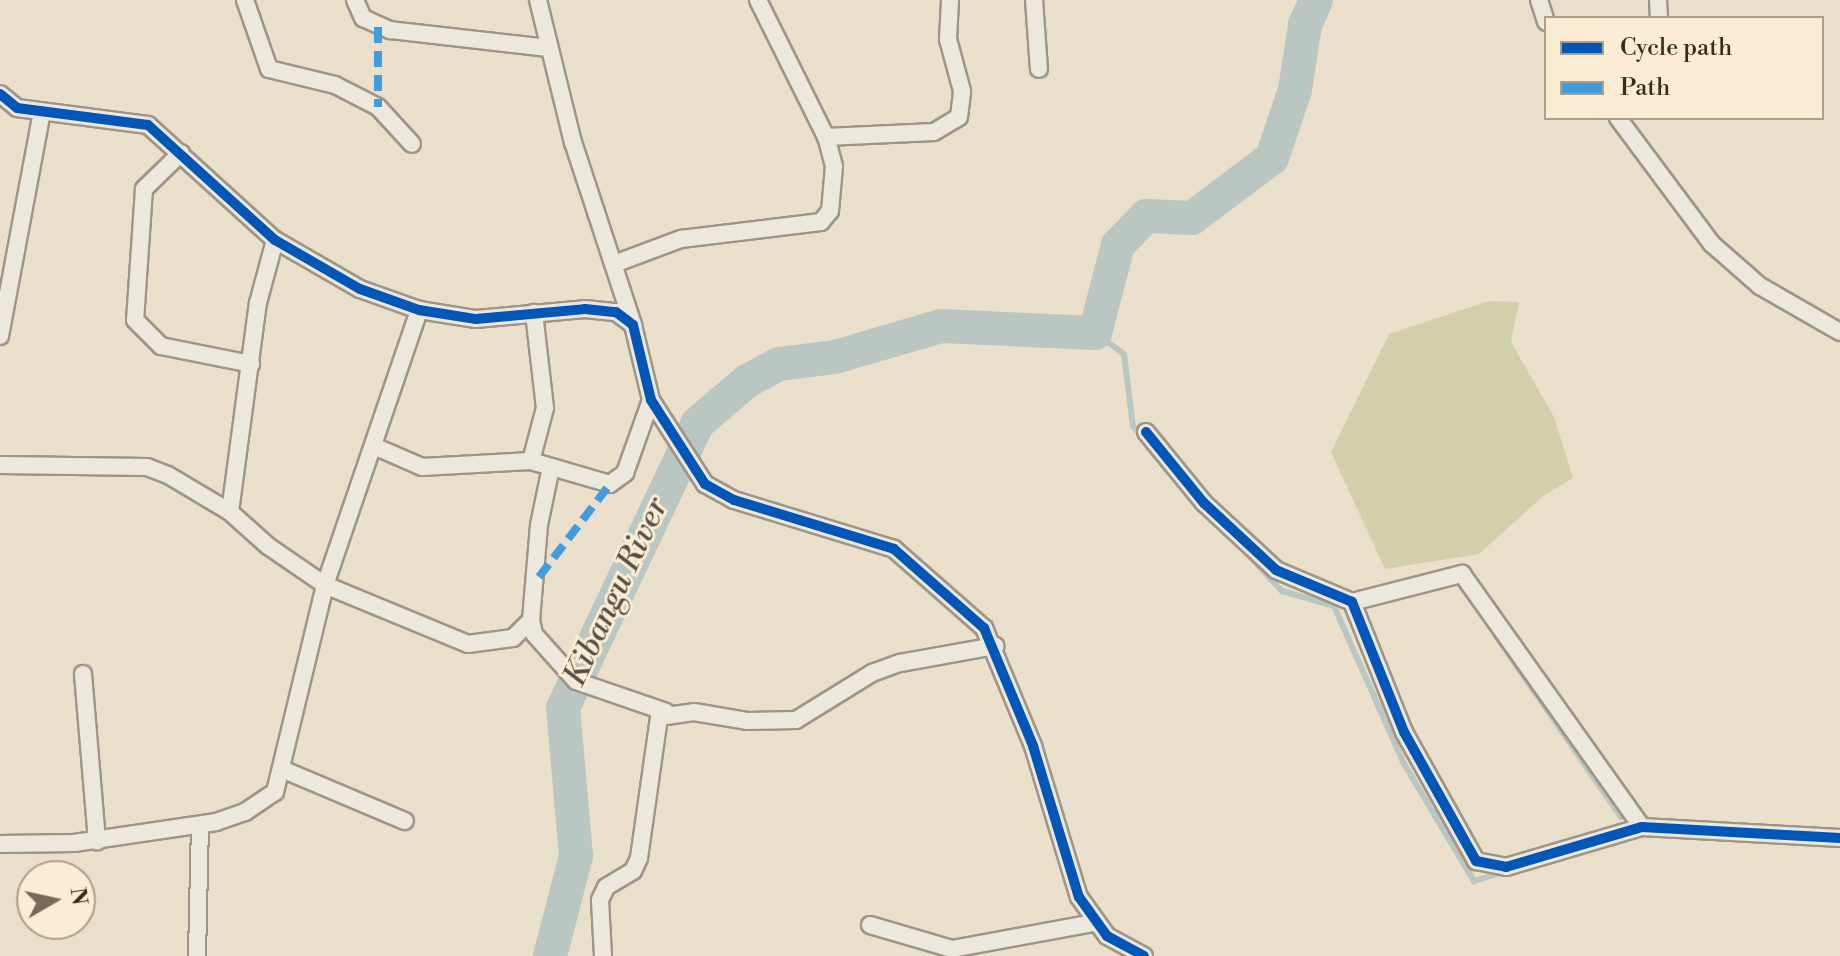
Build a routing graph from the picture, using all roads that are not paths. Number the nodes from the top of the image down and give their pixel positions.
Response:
1 (245, 0) edge
2 (355, 0) edge
3 (538, 0) edge
4 (758, 0) edge
5 (950, 0) edge
6 (1034, 0) edge
7 (549, 48) junction
8 (1039, 69) dead end
9 (0, 94) edge
10 (42, 112) junction
11 (1619, 120) edge
12 (826, 137) junction
13 (412, 144) dead end
14 (181, 153) junction
15 (275, 240) junction
16 (614, 264) junction
17 (419, 310) junction
18 (534, 313) junction
19 (633, 325) junction
20 (1840, 332) edge
21 (0, 336) edge
22 (251, 364) junction
23 (651, 400) junction
24 (1146, 432) dead end
25 (376, 447) junction
26 (531, 461) junction
27 (0, 465) edge
28 (551, 467) junction
29 (230, 512) junction
30 (325, 585) junction
31 (1352, 602) junction
32 (531, 620) junction
33 (995, 646) junction
34 (83, 674) dead end
35 (666, 712) junction
36 (284, 770) junction
37 (405, 821) dead end
38 (200, 825) junction
39 (1642, 827) junction
40 (1840, 838) edge
41 (97, 841) junction
42 (0, 844) edge
43 (1093, 923) junction
44 (870, 925) dead end
45 (974, 951) edge
46 (197, 956) edge
47 (603, 956) edge
48 (1144, 956) edge

1 - 13 street
2 - 7 street
3 - 7 street
4 - 12 street
5 - 12 street
6 - 8 street
7 - 16 street
9 - 10 street
10 - 14 street
10 - 21 street
11 - 20 street
12 - 16 street
14 - 15 street
14 - 22 street
15 - 17 street
15 - 22 street
16 - 19 street
17 - 18 street
17 - 25 street
18 - 19 street
18 - 26 street
19 - 23 street
22 - 29 street
23 - 28 street
23 - 33 street
24 - 31 street
25 - 26 street
25 - 30 street
26 - 28 street
27 - 29 street
28 - 32 street
29 - 30 street
30 - 32 street
30 - 36 street
31 - 39 street
31 - 39 street
32 - 35 street
33 - 35 street
33 - 43 street
34 - 41 street
35 - 47 street
36 - 37 street
36 - 38 street
38 - 41 street
38 - 46 street
39 - 40 street
41 - 42 street
43 - 45 street
43 - 48 street
44 - 45 street

